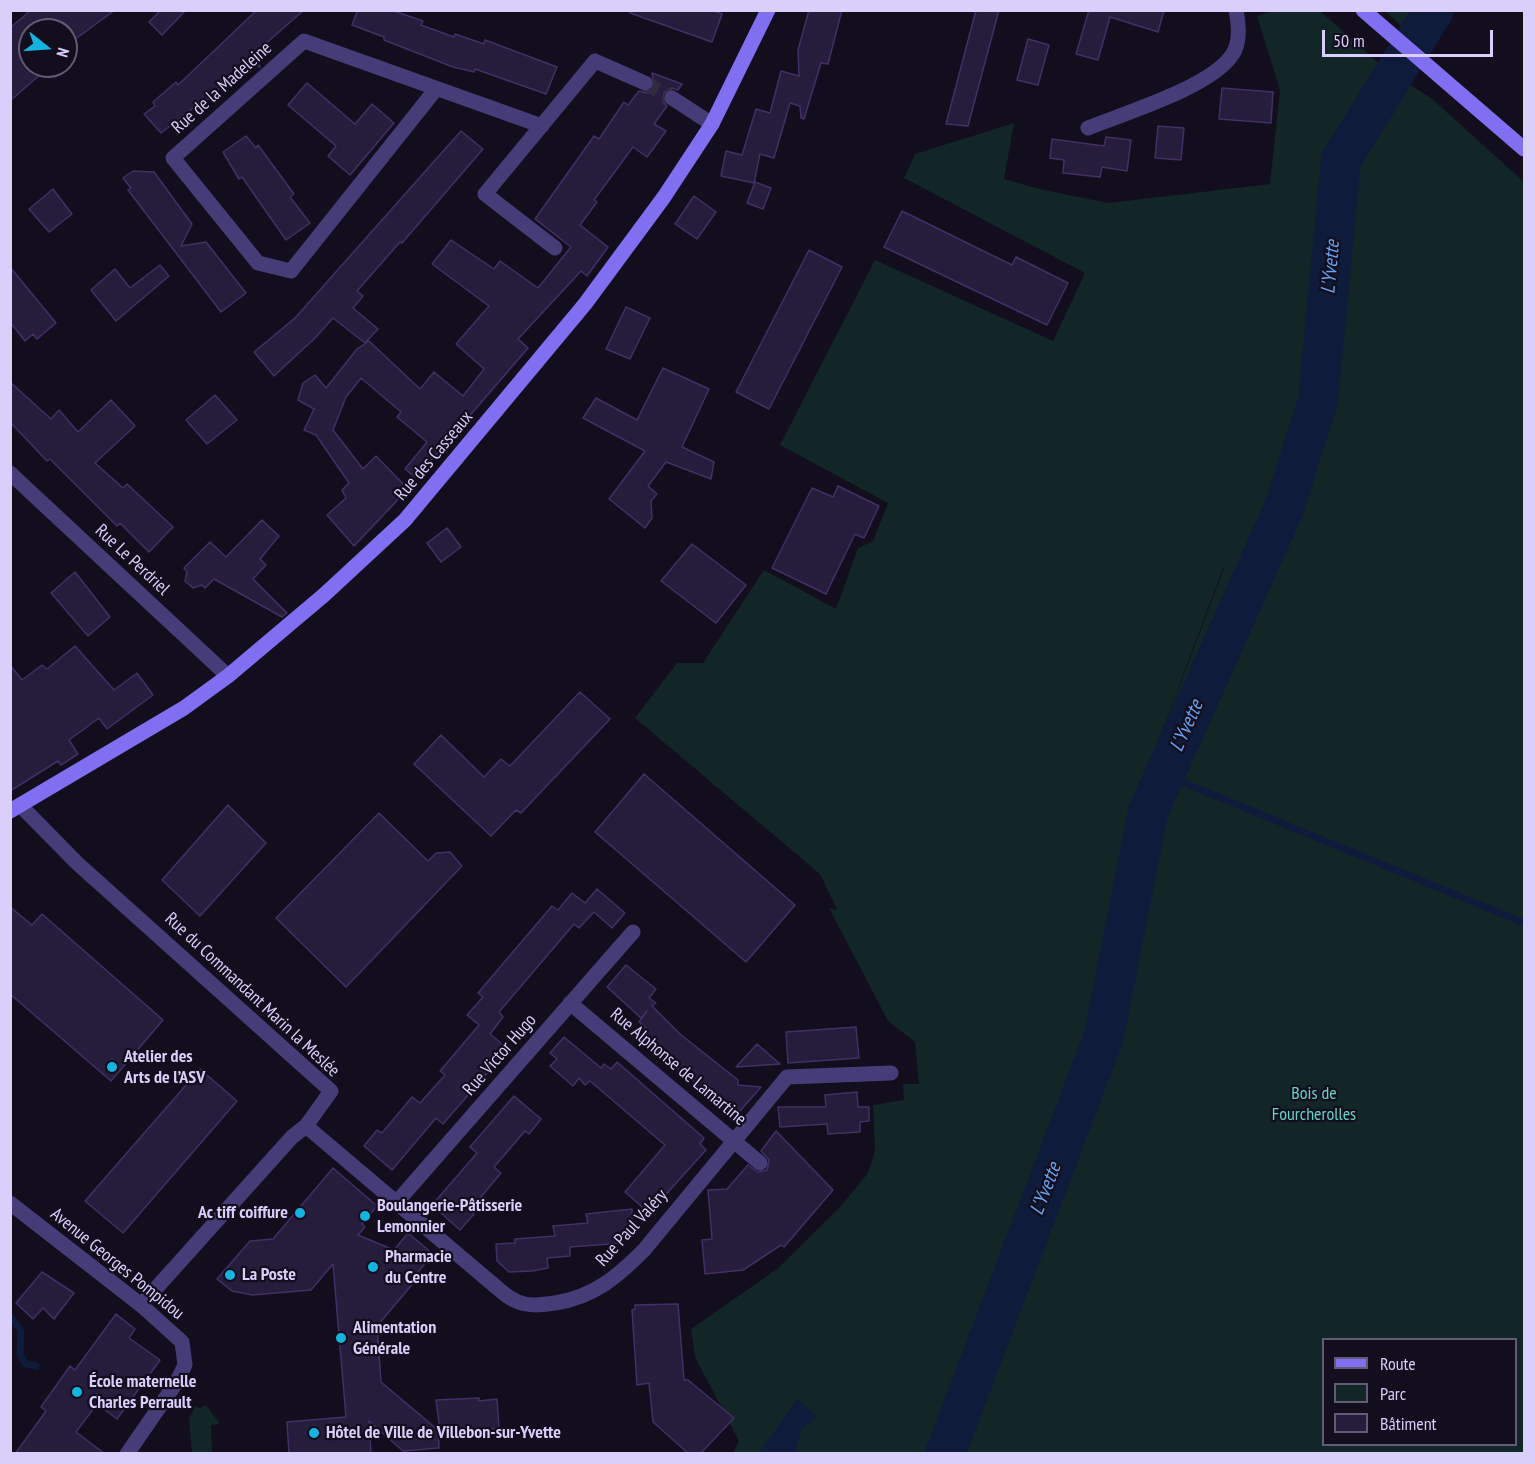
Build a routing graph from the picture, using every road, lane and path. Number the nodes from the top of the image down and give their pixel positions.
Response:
1 (768, 10) edge
2 (1236, 10) edge
3 (1363, 10) edge
4 (645, 83) tunnel mouth
5 (436, 89) junction
6 (672, 98) tunnel mouth
7 (712, 124) junction
8 (542, 126) junction
9 (1088, 128) dead end
10 (1524, 149) edge
11 (555, 248) dead end
12 (10, 473) edge
13 (228, 676) junction
14 (15, 808) edge
15 (633, 932) dead end
16 (570, 1003) junction
17 (891, 1073) dead end
18 (306, 1126) junction
19 (734, 1139) junction
20 (760, 1163) dead end
21 (10, 1203) edge
22 (396, 1203) junction
23 (141, 1305) junction
24 (128, 1454) edge

1 - 7 street, Rue des Casseaux
2 - 9 street
3 - 10 street
4 - 8 street
5 - 5 street, Rue de la Madeleine
5 - 8 street, Rue de la Madeleine
6 - 7 street
7 - 13 street, Rue des Casseaux
8 - 11 street
12 - 13 street, Rue Le Perdriel
13 - 14 street, Rue des Casseaux
14 - 18 street, Rue du Commandant Marin la Meslée
15 - 16 street, Rue Victor Hugo
16 - 19 street, Rue Alphonse de Lamartine
16 - 22 street, Rue Victor Hugo
17 - 19 street, Rue Paul Valéry
18 - 22 street, Rue Paul Valéry
18 - 23 street, Rue du Commandant Marin la Meslée
19 - 20 street, Rue Alphonse de Lamartine
19 - 22 street, Rue Paul Valéry
21 - 23 street, Avenue Georges Pompidou
23 - 24 street, Avenue Georges Pompidou

